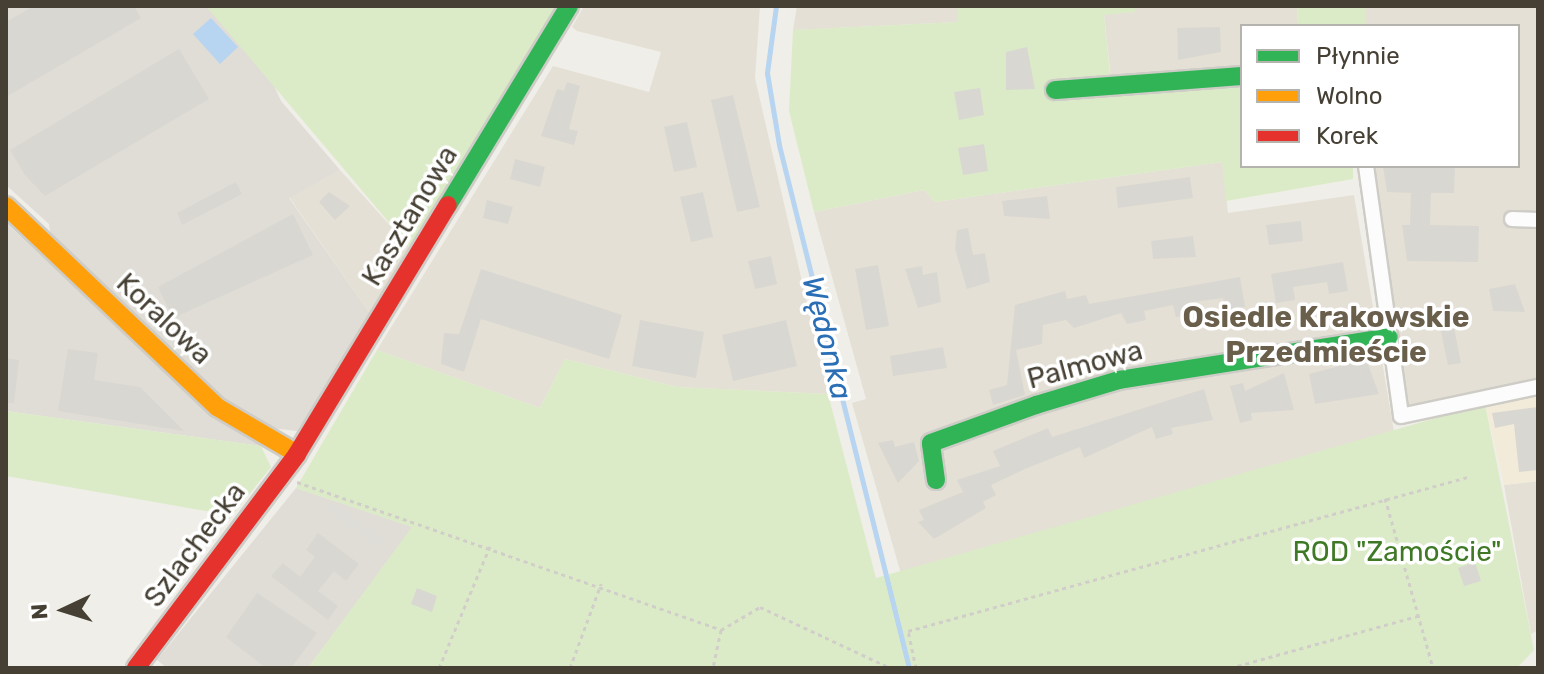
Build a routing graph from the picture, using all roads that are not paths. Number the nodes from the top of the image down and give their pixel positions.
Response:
1 (569, 6) edge
2 (1240, 76) edge
3 (1055, 90) dead end
4 (1366, 168) edge
5 (6, 206) edge
6 (1512, 219) dead end
7 (1538, 220) edge
8 (1389, 337) junction
9 (1538, 387) edge
10 (297, 454) junction
11 (936, 480) dead end
12 (136, 668) edge

1 - 10 street, Kasztanowa
2 - 3 street
4 - 8 street
5 - 10 street, Koralowa
6 - 7 street
8 - 9 street
8 - 11 street, Palmowa
10 - 12 street, Szlachecka

